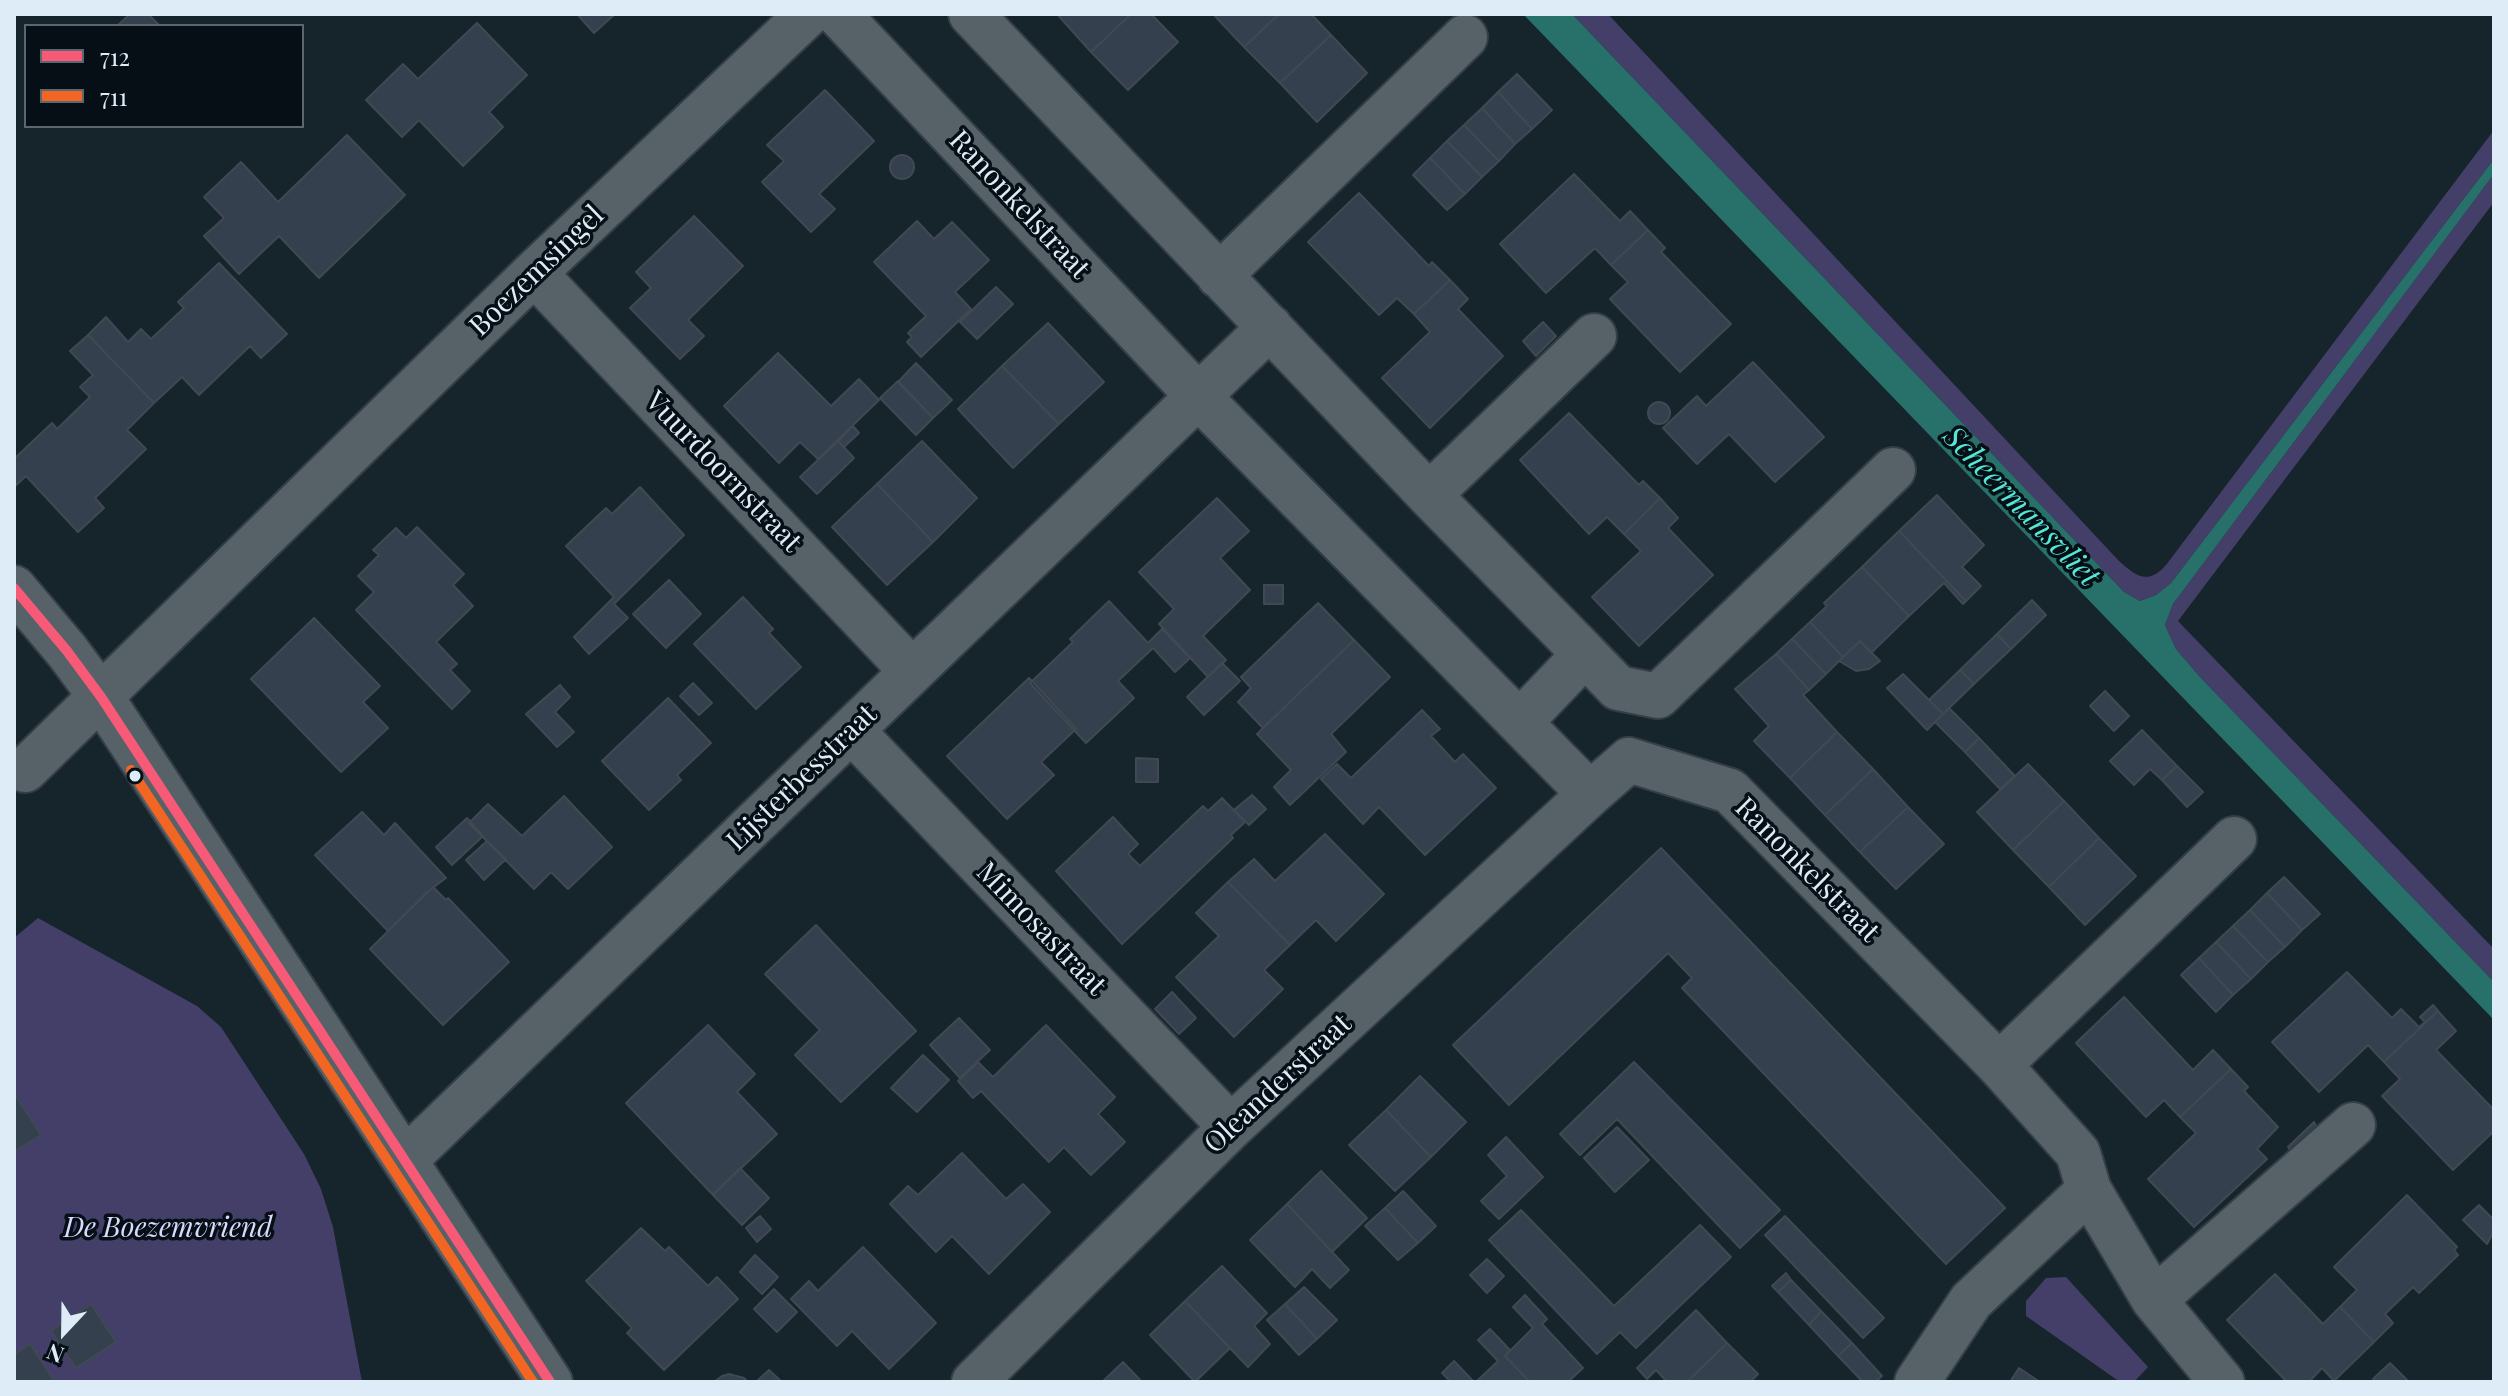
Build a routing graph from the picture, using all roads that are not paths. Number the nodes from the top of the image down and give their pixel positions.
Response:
1 (808, 14) edge
2 (838, 14) edge
3 (971, 14) edge
4 (1465, 37) dead end
5 (534, 273) junction
6 (1219, 276) junction
7 (1270, 327) junction
8 (1594, 336) dead end
9 (1199, 397) junction
10 (1893, 470) dead end
11 (1429, 495) junction
12 (14, 588) edge
13 (1585, 654) junction
14 (912, 671) junction
15 (101, 697) junction
16 (1521, 721) junction
17 (852, 731) junction
18 (25, 770) dead end
19 (1590, 794) junction
20 (2234, 839) dead end
21 (1999, 1065) junction
22 (2353, 1125) dead end
23 (1231, 1127) junction
24 (405, 1160) junction
25 (2089, 1190) junction
26 (2154, 1300) junction
27 (550, 1382) edge
28 (974, 1382) edge
29 (1917, 1382) edge
30 (2222, 1382) edge

1 - 5 street, Boezemsingel
2 - 9 street, Ranonkelstraat
3 - 6 street
4 - 6 street
5 - 14 street, Vuurdoornstraat
5 - 15 street, Boezemsingel
6 - 7 street
7 - 9 street
7 - 11 street
8 - 11 street
9 - 14 street, Lijsterbesstraat
9 - 16 street, Ranonkelstraat
10 - 13 street
11 - 13 street
12 - 15 street
13 - 16 street
14 - 17 street, Lijsterbesstraat
15 - 18 street, Boezemsingel
15 - 24 street
16 - 19 street, Ranonkelstraat
17 - 23 street, Mimosastraat
17 - 24 street, Lijsterbesstraat
19 - 21 street, Ranonkelstraat
19 - 23 street, Oleanderstraat
20 - 21 street
21 - 25 street, Ranonkelstraat
22 - 26 street
23 - 28 street, Oleanderstraat
24 - 27 street
25 - 26 street, Ranonkelstraat
25 - 29 street
26 - 30 street, Ranonkelstraat

